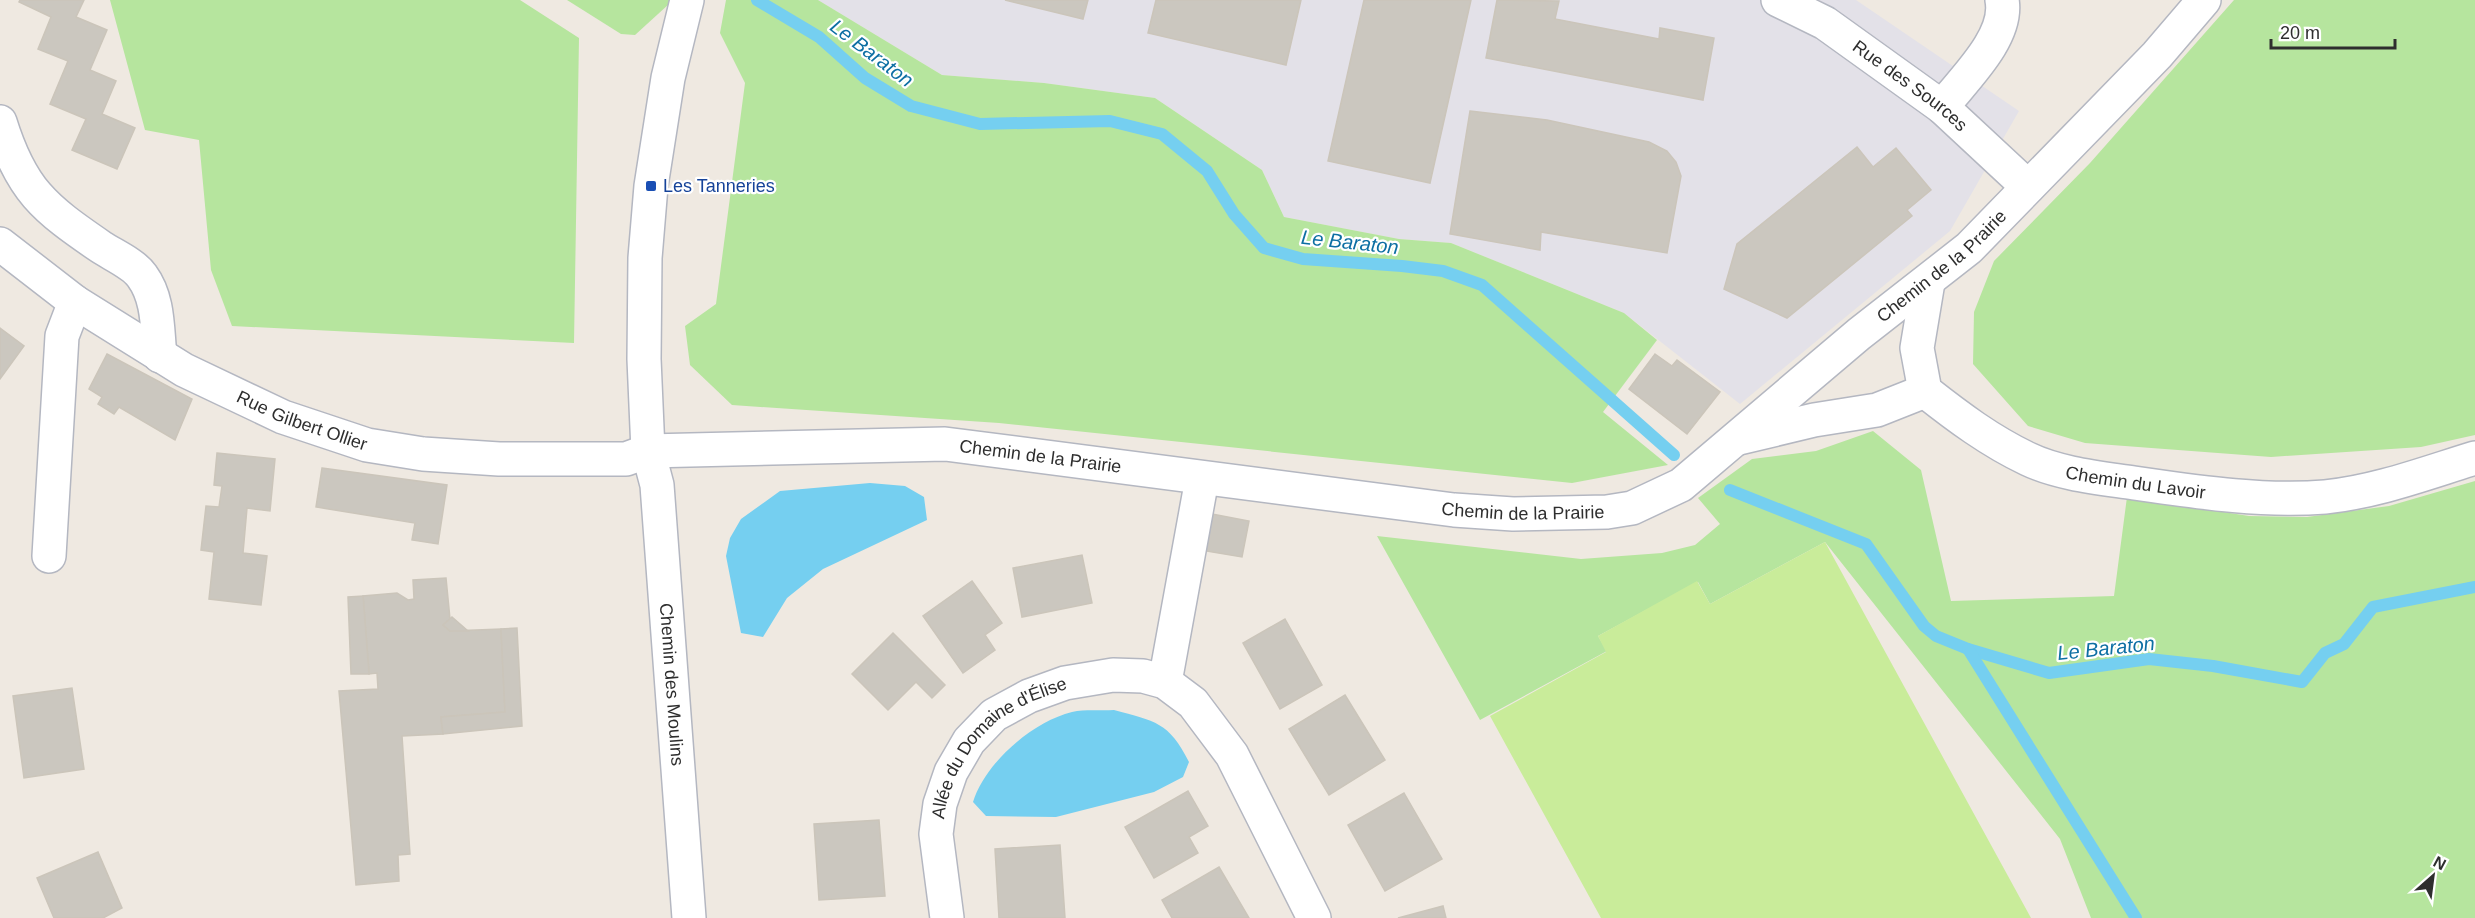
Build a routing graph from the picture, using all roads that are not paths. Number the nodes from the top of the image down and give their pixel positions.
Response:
1 (687, 0) edge
2 (1778, 0) edge
3 (2002, 0) edge
4 (2204, 0) edge
5 (1942, 107) junction
6 (0, 122) edge
7 (2028, 187) junction
8 (0, 244) edge
9 (1928, 282) junction
10 (75, 302) junction
11 (160, 356) junction
12 (1925, 391) junction
13 (1731, 440) junction
14 (648, 451) junction
15 (2475, 458) edge
16 (1202, 479) junction
17 (50, 556) dead end
18 (1165, 682) junction
19 (689, 918) edge
20 (947, 918) edge
21 (1314, 918) edge

1 - 14 street, Chemin des Moulins
2 - 5 street, Rue des Sources
3 - 5 street
4 - 7 street, Chemin de la Prairie
5 - 7 street, Rue des Sources
6 - 11 street
7 - 9 street, Chemin de la Prairie
8 - 10 street, Rue Gilbert Ollier
9 - 12 street
9 - 13 street, Chemin de la Prairie
10 - 11 street, Rue Gilbert Ollier
10 - 17 street
11 - 14 street, Rue Gilbert Ollier
12 - 13 street
12 - 15 street, Chemin du Lavoir
13 - 16 street, Chemin de la Prairie
14 - 16 street, Chemin de la Prairie
14 - 19 street, Chemin des Moulins
16 - 18 street
18 - 20 street, Allée du Domaine d'Élise
18 - 21 street, Allée du Domaine d'Élise

